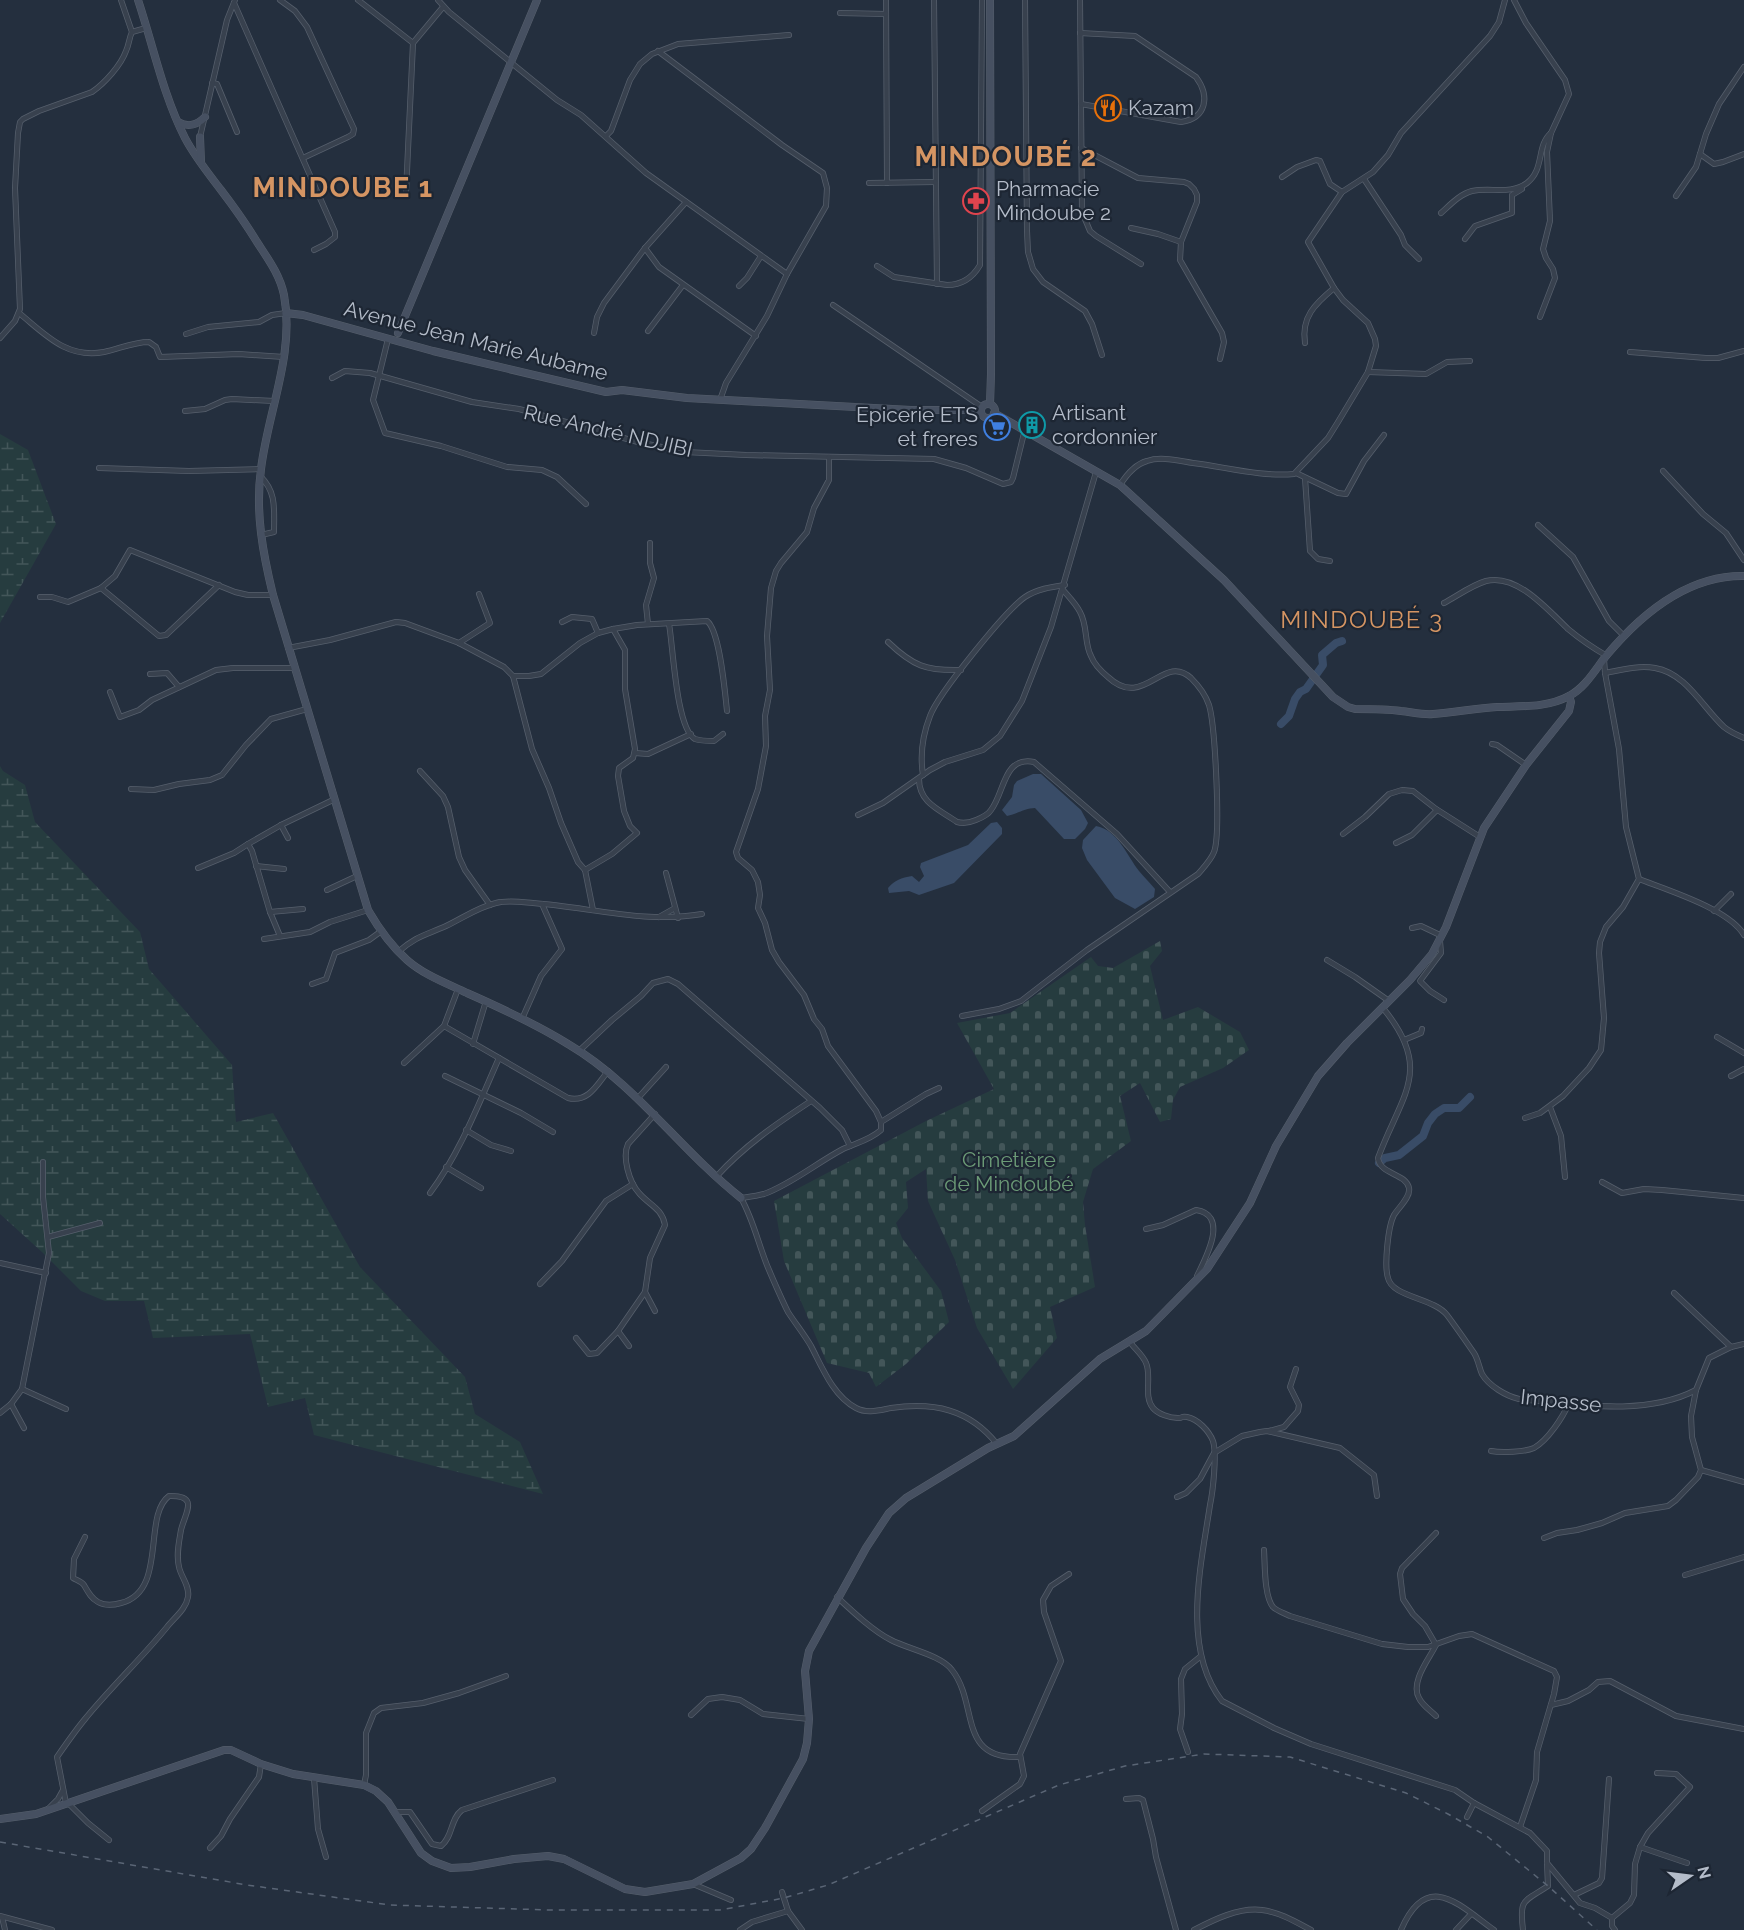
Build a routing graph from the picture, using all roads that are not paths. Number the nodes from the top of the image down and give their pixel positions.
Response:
1 (121, 0) edge
2 (138, 0) edge
3 (280, 0) edge
4 (358, 0) edge
5 (438, 0) edge
6 (537, 0) edge
7 (886, 0) edge
8 (934, 0) edge
9 (982, 0) edge
10 (990, 0) edge
11 (1025, 0) edge
12 (1080, 0) edge
13 (1505, 0) edge
14 (1514, 0) edge
15 (235, 2) edge
16 (443, 7) junction
17 (840, 13) dead end
18 (886, 14) junction
19 (146, 28) junction
20 (132, 32) junction
21 (1080, 33) junction
22 (789, 35) dead end
23 (413, 43) junction
24 (658, 51) junction
25 (512, 62) junction
26 (1744, 67) edge
27 (212, 83) junction
28 (1081, 104) junction
29 (205, 117) junction
30 (178, 122) junction
31 (237, 132) dead end
32 (1551, 133) junction
33 (606, 136) junction
34 (200, 137) junction
35 (188, 143) junction
36 (1081, 148) junction
37 (1700, 154) junction
38 (1744, 154) edge
39 (303, 158) junction
40 (202, 166) junction
41 (1282, 177) dead end
42 (1364, 179) junction
43 (935, 182) junction
44 (868, 183) dead end
45 (887, 183) junction
46 (1522, 186) junction
47 (406, 192) dead end
48 (1342, 192) junction
49 (1676, 196) dead end
50 (686, 202) junction
51 (1441, 213) dead end
52 (1131, 228) dead end
53 (1465, 239) dead end
54 (1181, 242) junction
55 (645, 248) junction
56 (314, 250) dead end
57 (761, 256) junction
58 (1419, 259) dead end
59 (1141, 264) dead end
60 (877, 266) dead end
61 (787, 274) junction
62 (937, 284) junction
63 (683, 285) junction
64 (739, 286) dead end
65 (1334, 288) junction
66 (833, 304) dead end
67 (19, 313) junction
68 (286, 313) junction
69 (1540, 317) dead end
70 (648, 331) dead end
71 (398, 333) junction
72 (594, 333) dead end
73 (186, 334) dead end
74 (756, 336) junction
75 (0, 338) edge
76 (388, 339) junction
77 (402, 343) junction
78 (1305, 343) dead end
79 (1744, 351) edge
80 (1630, 352) dead end
81 (1102, 355) dead end
82 (284, 357) junction
83 (1220, 359) dead end
84 (1470, 362) dead end
85 (1368, 372) junction
86 (377, 376) junction
87 (333, 378) dead end
88 (720, 400) junction
89 (274, 401) junction
90 (986, 405) junction
91 (185, 411) dead end
92 (994, 413) junction
93 (1025, 429) junction
94 (1384, 435) dead end
95 (829, 457) junction
96 (99, 468) dead end
97 (1663, 471) dead end
98 (1096, 472) junction
99 (260, 473) junction
100 (1296, 473) junction
101 (1305, 478) junction
102 (1120, 484) junction
103 (586, 504) dead end
104 (1538, 525) dead end
105 (261, 535) junction
106 (650, 543) dead end
107 (1744, 560) edge
108 (1330, 561) dead end
109 (1744, 576) edge
110 (219, 585) junction
111 (101, 588) junction
112 (1064, 588) junction
113 (479, 594) dead end
114 (273, 595) junction
115 (40, 597) dead end
116 (1444, 603) dead end
117 (562, 622) dead end
118 (648, 624) junction
119 (669, 624) junction
120 (613, 628) junction
121 (598, 633) junction
122 (1624, 636) junction
123 (459, 642) junction
124 (888, 642) dead end
125 (288, 648) junction
126 (1605, 657) junction
127 (295, 668) junction
128 (961, 670) junction
129 (1605, 673) junction
130 (150, 674) dead end
131 (513, 676) junction
132 (179, 687) junction
133 (110, 692) dead end
134 (1569, 696) junction
135 (307, 709) junction
136 (727, 711) dead end
137 (691, 734) junction
138 (723, 734) dead end
139 (1744, 738) edge
140 (1492, 744) dead end
141 (635, 753) junction
142 (1526, 765) junction
143 (420, 771) dead end
144 (921, 777) junction
145 (131, 789) dead end
146 (335, 799) junction
147 (1437, 810) junction
148 (858, 815) dead end
149 (281, 825) junction
150 (1343, 834) dead end
151 (1480, 837) junction
152 (288, 838) dead end
153 (1396, 843) dead end
154 (248, 844) junction
155 (256, 866) junction
156 (198, 868) dead end
157 (284, 869) dead end
158 (585, 870) junction
159 (666, 873) dead end
160 (357, 876) junction
161 (1639, 879) junction
162 (327, 890) dead end
163 (1170, 892) junction
164 (1731, 894) dead end
165 (542, 904) junction
166 (490, 905) junction
167 (675, 908) junction
168 (303, 909) dead end
169 (368, 910) junction
170 (593, 910) junction
171 (1714, 911) junction
172 (270, 912) junction
173 (702, 914) dead end
174 (657, 917) junction
175 (678, 918) junction
176 (1412, 928) dead end
177 (380, 932) junction
178 (1744, 935) edge
179 (280, 936) junction
180 (264, 939) dead end
181 (1441, 939) junction
182 (398, 952) junction
183 (1327, 960) dead end
184 (312, 984) dead end
185 (458, 989) junction
186 (1444, 1000) dead end
187 (486, 1001) junction
188 (1389, 1001) junction
189 (1382, 1007) junction
190 (962, 1016) dead end
191 (522, 1019) junction
192 (444, 1026) junction
193 (1422, 1029) dead end
194 (1717, 1037) dead end
195 (1404, 1040) junction
196 (473, 1044) junction
197 (579, 1051) junction
198 (1744, 1053) edge
199 (499, 1058) junction
200 (404, 1063) dead end
201 (666, 1067) dead end
202 (1744, 1069) edge
203 (608, 1071) junction
204 (445, 1076) dead end
205 (1731, 1076) dead end
206 (939, 1088) dead end
207 (483, 1093) junction
208 (638, 1098) junction
209 (812, 1101) junction
210 (1550, 1107) junction
211 (655, 1114) junction
212 (1525, 1118) dead end
213 (881, 1122) junction
214 (466, 1130) junction
215 (553, 1132) dead end
216 (850, 1146) junction
217 (510, 1151) dead end
218 (43, 1162) dead end
219 (446, 1167) junction
220 (716, 1177) junction
221 (1566, 1177) dead end
222 (1602, 1182) dead end
223 (633, 1184) junction
224 (481, 1188) dead end
225 (430, 1192) dead end
226 (741, 1198) junction
227 (1744, 1198) edge
228 (100, 1223) dead end
229 (1146, 1229) dead end
230 (48, 1237) junction
231 (0, 1263) edge
232 (46, 1273) junction
233 (1195, 1281) junction
234 (540, 1284) dead end
235 (645, 1292) junction
236 (1674, 1293) dead end
237 (655, 1311) dead end
238 (618, 1331) junction
239 (576, 1338) dead end
240 (1129, 1341) junction
241 (1744, 1344) edge
242 (629, 1346) dead end
243 (1731, 1347) junction
244 (1296, 1369) dead end
245 (22, 1389) junction
246 (1696, 1390) junction
247 (1569, 1403) junction
248 (11, 1404) junction
249 (66, 1409) dead end
250 (0, 1413) edge
251 (24, 1428) dead end
252 (1267, 1431) junction
253 (997, 1444) junction
254 (1491, 1451) dead end
255 (1214, 1453) junction
256 (1701, 1470) junction
257 (1744, 1482) edge
258 (1377, 1496) dead end
259 (1177, 1497) dead end
260 (1436, 1533) dead end
261 (85, 1537) dead end
262 (1544, 1538) dead end
263 (1264, 1550) dead end
264 (1744, 1557) edge
265 (1069, 1574) dead end
266 (1685, 1575) dead end
267 (837, 1597) junction
268 (1436, 1645) junction
269 (1201, 1656) junction
270 (506, 1676) dead end
271 (1551, 1705) junction
272 (691, 1715) dead end
273 (1436, 1716) dead end
274 (809, 1719) junction
275 (1744, 1729) edge
276 (1188, 1752) dead end
277 (1020, 1757) junction
278 (261, 1764) junction
279 (1658, 1773) dead end
280 (314, 1778) junction
281 (1609, 1779) dead end
282 (553, 1780) dead end
283 (364, 1785) junction
284 (63, 1790) junction
285 (1126, 1799) dead end
286 (66, 1803) junction
287 (1474, 1803) junction
288 (47, 1810) junction
289 (982, 1811) dead end
290 (395, 1812) junction
291 (1467, 1817) dead end
292 (0, 1819) edge
293 (1520, 1827) junction
294 (109, 1840) dead end
295 (1640, 1847) junction
296 (210, 1848) dead end
297 (326, 1857) dead end
298 (1547, 1863) junction
299 (1687, 1863) dead end
300 (693, 1884) junction
301 (782, 1892) dead end
302 (1574, 1895) junction
303 (731, 1900) dead end
304 (788, 1911) junction
305 (1471, 1914) junction
306 (1, 1917) edge
307 (1612, 1918) junction
308 (48, 1929) edge
309 (6, 1930) edge
310 (740, 1930) edge
311 (802, 1930) edge
312 (1176, 1930) edge
313 (1194, 1930) edge
314 (1311, 1930) edge
315 (1401, 1930) edge
316 (1456, 1930) edge
317 (1494, 1930) edge
318 (1523, 1930) edge
319 (1615, 1930) edge

1 - 20 street
2 - 19 street
3 - 39 street
4 - 23 street
5 - 16 street
6 - 25 street
7 - 18 street
8 - 43 street
9 - 62 street
10 - 90 street
11 - 81 street
12 - 21 street
13 - 42 street
14 - 32 street
15 - 27 street
15 - 39 street
16 - 23 street
16 - 25 street
17 - 18 street
18 - 45 street
19 - 20 street
19 - 30 street
20 - 67 street
21 - 28 street
21 - 28 street
22 - 24 street
23 - 47 street
24 - 33 street
24 - 61 street
25 - 33 street
25 - 71 street
26 - 37 street
27 - 29 street
27 - 31 street
28 - 36 street
29 - 30 street
29 - 34 street
30 - 35 street
32 - 46 street
32 - 69 street
33 - 50 street
34 - 35 street
34 - 40 street
35 - 40 street
36 - 54 street
36 - 59 street
37 - 38 street
37 - 49 street
39 - 56 street
40 - 68 street
41 - 48 street
42 - 48 street
42 - 58 street
43 - 45 street
43 - 62 street
44 - 45 street
46 - 51 street
46 - 53 street
48 - 65 street
50 - 55 street
50 - 57 street
52 - 54 street
54 - 83 street
55 - 63 street
55 - 72 street
57 - 61 street
57 - 64 street
60 - 62 street
61 - 74 street
63 - 70 street
63 - 74 street
65 - 78 street
65 - 85 street
66 - 90 street
67 - 75 street
67 - 82 street
68 - 73 street
68 - 76 street, Avenue Jean Marie Aubame
68 - 82 street
71 - 76 street
71 - 77 street
74 - 88 street
76 - 77 street, Avenue Jean Marie Aubame
76 - 86 street
77 - 88 street, Avenue Jean Marie Aubame
79 - 80 street
82 - 89 street
84 - 85 street
85 - 100 street
86 - 87 street, Rue André NDJIBI
86 - 95 street, Rue André NDJIBI
86 - 103 street
88 - 90 street, Avenue Jean Marie Aubame
89 - 91 street
89 - 99 street
90 - 92 street
90 - 92 street, Avenue Jean Marie Aubame
92 - 93 street
93 - 95 street, Rue André NDJIBI
93 - 98 street
94 - 101 street
95 - 213 street
96 - 99 street
97 - 107 street
98 - 102 street
98 - 112 street
99 - 105 street
99 - 105 street
100 - 101 street
100 - 102 street
101 - 108 street
102 - 134 street
104 - 122 street
105 - 114 street
106 - 118 street
109 - 122 street
110 - 111 street
110 - 111 street
110 - 114 street
111 - 115 street
112 - 128 street
112 - 144 street
112 - 163 street
113 - 123 street
114 - 125 street
116 - 126 street
117 - 121 street
118 - 119 street
118 - 120 street
119 - 136 street
119 - 137 street
120 - 121 street
120 - 141 street
121 - 131 street
122 - 126 street
123 - 125 street
123 - 131 street
124 - 128 street
125 - 127 street
126 - 129 street
126 - 134 street
127 - 132 street
127 - 135 street
128 - 144 street
129 - 139 street
129 - 161 street
130 - 132 street
131 - 158 street
132 - 133 street
134 - 142 street
135 - 145 street
135 - 146 street
137 - 138 street
137 - 141 street
140 - 142 street
141 - 158 street
142 - 151 street
143 - 166 street
144 - 148 street
144 - 163 street
146 - 149 street
146 - 160 street
147 - 150 street
147 - 151 street
147 - 153 street
149 - 152 street
149 - 154 street
151 - 181 street
154 - 155 street
154 - 156 street
155 - 157 street
155 - 172 street
158 - 170 street
159 - 167 street
160 - 162 street
160 - 169 street
161 - 171 street
161 - 210 street
163 - 190 street
164 - 171 street
165 - 166 street
165 - 170 street
165 - 191 street
166 - 182 street
167 - 174 street
167 - 175 street
168 - 172 street
169 - 177 street
169 - 179 street
170 - 174 street
171 - 178 street
172 - 179 street
173 - 175 street
174 - 175 street
176 - 181 street
177 - 182 street
177 - 184 street
179 - 180 street
181 - 186 street
181 - 188 street
182 - 185 street
183 - 188 street
185 - 187 street
185 - 192 street
187 - 191 street
187 - 196 street
188 - 189 street
189 - 195 street, Impasse
189 - 233 street
191 - 197 street
192 - 196 street
192 - 200 street
193 - 195 street
194 - 198 street
195 - 247 street, Impasse
196 - 199 street
197 - 203 street
197 - 209 street
199 - 203 street
199 - 207 street
201 - 208 street
202 - 205 street
203 - 208 street
204 - 207 street
206 - 213 street
207 - 214 street
207 - 215 street
208 - 211 street
209 - 216 street
209 - 220 street
210 - 212 street
210 - 221 street
211 - 220 street
211 - 223 street
213 - 216 street
214 - 217 street
214 - 219 street
216 - 226 street
218 - 230 street
219 - 224 street
219 - 225 street
220 - 226 street
222 - 227 street
223 - 234 street
223 - 235 street
226 - 253 street
228 - 230 street
229 - 233 street
230 - 232 street
231 - 232 street
232 - 245 street
233 - 240 street
235 - 237 street
235 - 238 street
236 - 243 street
238 - 239 street
238 - 242 street
240 - 253 street
240 - 255 street
241 - 243 street
243 - 246 street
244 - 252 street
245 - 248 street
245 - 249 street
246 - 247 street, Impasse
246 - 256 street
247 - 254 street
248 - 250 street
248 - 251 street
252 - 255 street
252 - 258 street
253 - 267 street
255 - 259 street
255 - 269 street
256 - 257 street
256 - 262 street
260 - 268 street
261 - 284 street
263 - 268 street
264 - 266 street
265 - 277 street
267 - 274 street
267 - 277 street
268 - 271 street
268 - 273 street
269 - 276 street
269 - 287 street
270 - 283 street
271 - 275 street
271 - 293 street
272 - 274 street
274 - 300 street
277 - 289 street
278 - 280 street
278 - 286 street
278 - 296 street
279 - 295 street
280 - 283 street
280 - 297 street
281 - 302 street
282 - 290 street
283 - 290 street
284 - 286 street
284 - 288 street
285 - 312 street
286 - 288 street
286 - 294 street
287 - 291 street
287 - 293 street
288 - 292 street
290 - 300 street
293 - 298 street
295 - 299 street
295 - 307 street
298 - 302 street
298 - 318 street
300 - 303 street
301 - 304 street
302 - 307 street
304 - 310 street
304 - 311 street
305 - 315 street
305 - 316 street
305 - 317 street
306 - 308 street
306 - 309 street
307 - 319 street
313 - 314 street

